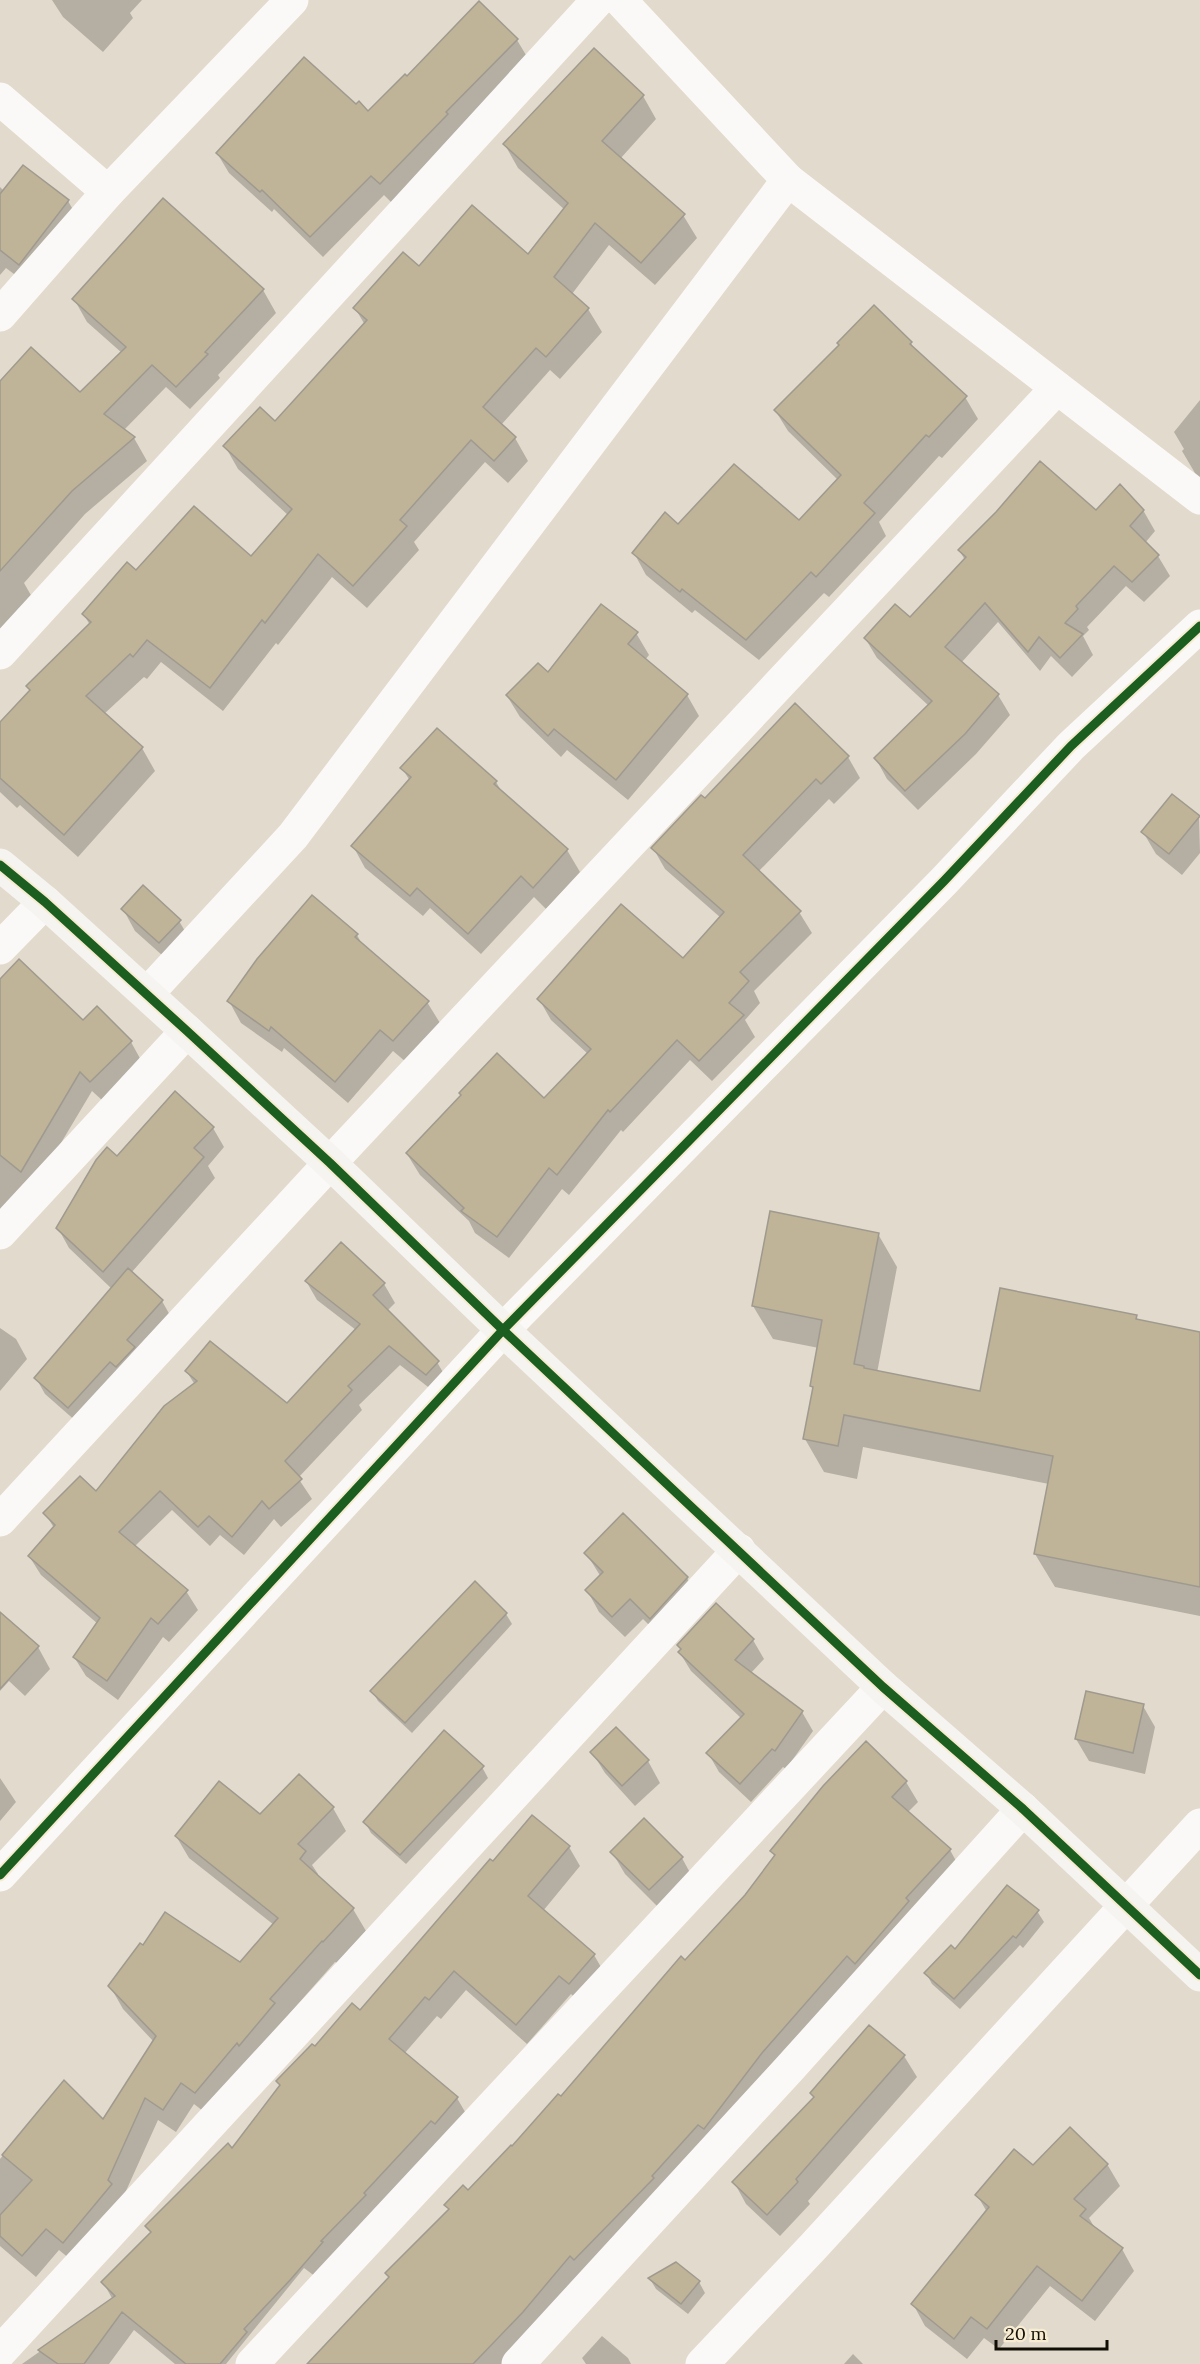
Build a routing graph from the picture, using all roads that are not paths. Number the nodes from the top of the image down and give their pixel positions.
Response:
1 (292, 0) edge
2 (598, 0) edge
3 (620, 0) edge
4 (0, 99) edge
5 (788, 180) junction
6 (108, 192) junction
7 (0, 315) edge
8 (1057, 388) junction
9 (1200, 498) edge
10 (1200, 626) edge
11 (0, 653) edge
12 (0, 865) edge
13 (45, 902) junction
14 (0, 948) edge
15 (147, 994) junction
16 (187, 1031) junction
17 (330, 1163) junction
18 (0, 1233) edge
19 (502, 1330) junction
20 (0, 1520) edge
21 (739, 1550) junction
22 (883, 1687) junction
23 (1023, 1809) junction
24 (1200, 1825) edge
25 (0, 1875) edge
26 (1126, 1904) junction
27 (1200, 1975) edge
28 (0, 2352) edge
29 (252, 2364) edge
30 (518, 2364) edge
31 (702, 2364) edge

1 - 6 street
2 - 11 street
3 - 5 street
4 - 6 street
5 - 8 street
5 - 15 street
6 - 7 street
8 - 9 street
8 - 17 street
10 - 19 street
12 - 13 street
13 - 14 street
13 - 15 street
15 - 16 street
16 - 17 street
16 - 18 street
17 - 19 street
17 - 20 street
19 - 21 street
19 - 25 street
21 - 22 street
21 - 28 street
22 - 23 street
22 - 29 street
23 - 26 street
23 - 30 street
24 - 26 street
26 - 27 street
26 - 31 street

